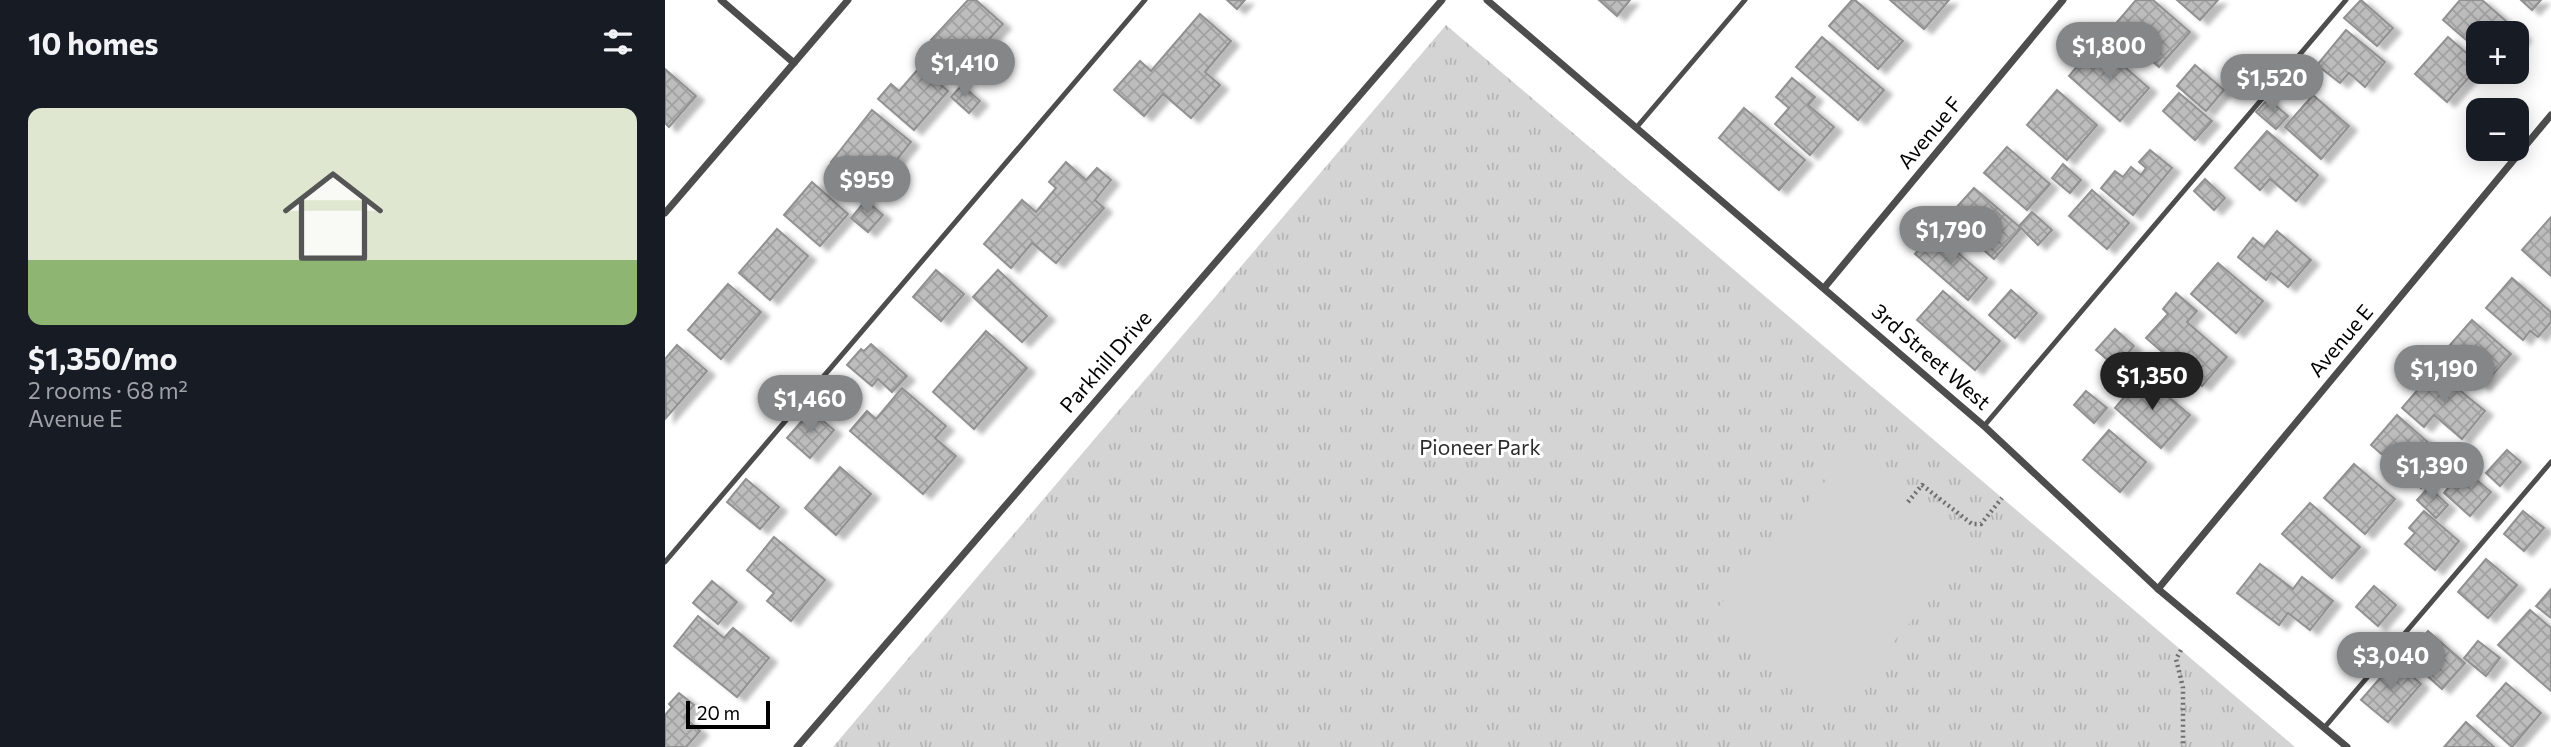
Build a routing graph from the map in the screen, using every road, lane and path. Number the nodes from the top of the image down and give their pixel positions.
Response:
1 (721, 0) edge
2 (848, 0) edge
3 (1145, 0) edge
4 (1442, 0) edge
5 (1487, 0) edge
6 (1745, 0) edge
7 (2063, 0) edge
8 (2346, 0) edge
9 (794, 62) junction
10 (2551, 115) edge
11 (1636, 128) junction
12 (667, 208) edge
13 (1824, 288) junction
14 (1984, 426) junction
15 (2551, 463) edge
16 (2002, 498) dead end
17 (1907, 502) dead end
18 (665, 562) edge
19 (2158, 589) junction
20 (2181, 650) dead end
21 (2324, 727) junction
22 (797, 747) edge
23 (2183, 747) edge
24 (2347, 747) edge

1 - 9 street
2 - 9 street
3 - 18 lane
4 - 22 street, Parkhill Drive
5 - 11 street, 3rd Street West
6 - 11 lane
7 - 13 street, Avenue F
8 - 14 lane
9 - 12 street
10 - 19 street, Avenue E
11 - 13 street, 3rd Street West
13 - 14 street, 3rd Street West
14 - 19 street, 3rd Street West
15 - 21 lane
16 - 17 path
19 - 21 street, 3rd Street West
20 - 23 path
21 - 24 street, 3rd Street West

